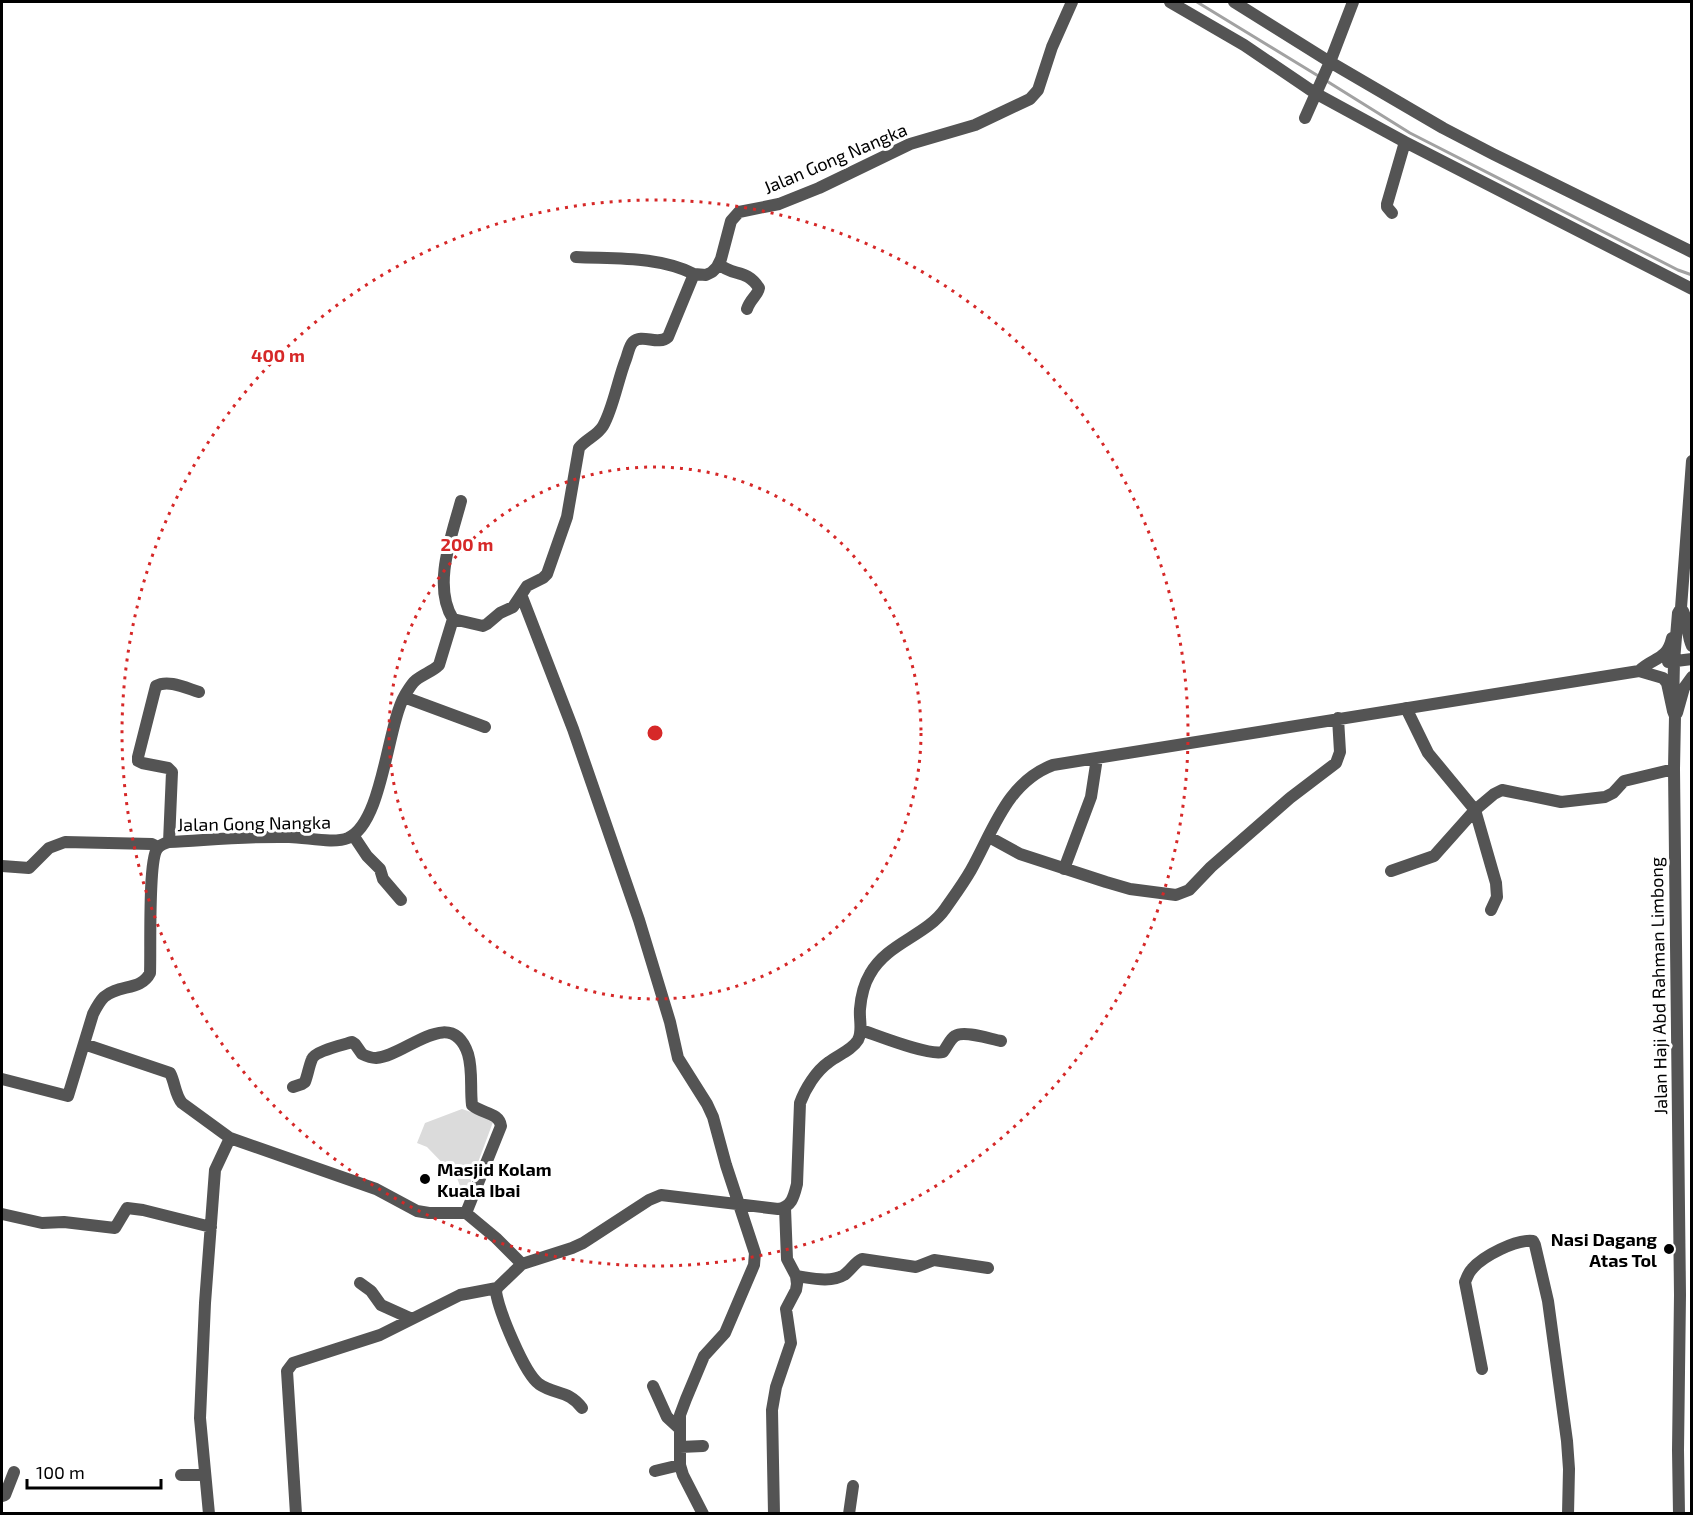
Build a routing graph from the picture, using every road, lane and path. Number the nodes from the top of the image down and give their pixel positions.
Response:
1 (1072, 2) edge
2 (1234, 2) edge
3 (1353, 2) edge
4 (1176, 5) edge
5 (1329, 64) junction
6 (1316, 92) junction
7 (1305, 118) dead end
8 (1405, 142) junction
9 (1392, 213) dead end
10 (1692, 252) edge
11 (576, 257) dead end
12 (719, 264) junction
13 (694, 274) junction
14 (1692, 289) edge
15 (747, 309) dead end
16 (1692, 460) edge
17 (461, 501) dead end
18 (522, 597) junction
19 (1681, 611) junction
20 (452, 623) junction
21 (1692, 646) edge
22 (1683, 664) edge
23 (1642, 670) junction
24 (1692, 677) edge
25 (199, 692) dead end
26 (404, 697) junction
27 (1406, 708) junction
28 (1675, 713) junction
29 (1338, 718) junction
30 (485, 727) dead end
31 (1097, 758) junction
32 (1674, 769) junction
33 (1475, 810) junction
34 (353, 835) junction
35 (989, 837) junction
36 (164, 845) junction
37 (2, 866) edge
38 (1064, 869) junction
39 (1391, 871) dead end
40 (401, 900) dead end
41 (1491, 910) dead end
42 (861, 1030) junction
43 (1000, 1041) dead end
44 (84, 1044) junction
45 (2, 1079) edge
46 (293, 1087) dead end
47 (230, 1138) junction
48 (739, 1204) junction
49 (785, 1208) junction
50 (466, 1213) junction
51 (2, 1214) edge
52 (211, 1227) junction
53 (522, 1264) junction
54 (988, 1268) dead end
55 (796, 1276) junction
56 (360, 1283) dead end
57 (497, 1287) junction
58 (1686, 1295) edge
59 (412, 1319) junction
60 (1482, 1369) dead end
61 (653, 1386) dead end
62 (582, 1408) dead end
63 (680, 1429) junction
64 (703, 1446) dead end
65 (680, 1448) junction
66 (680, 1465) junction
67 (14, 1472) dead end
68 (655, 1472) dead end
69 (181, 1475) dead end
70 (205, 1475) junction
71 (853, 1486) dead end
72 (2, 1496) edge
73 (209, 1514) edge
74 (296, 1514) edge
75 (703, 1514) edge
76 (774, 1514) edge
77 (849, 1514) edge
78 (1568, 1514) edge
79 (1680, 1514) edge

1 - 12 street, Jalan Gong Nangka
2 - 5 street
3 - 5 street
4 - 6 street
5 - 6 street
5 - 10 street
6 - 7 street
6 - 8 street
8 - 9 street
8 - 14 street
11 - 13 street
12 - 13 street
12 - 15 street
13 - 18 street
16 - 19 street
17 - 20 street
18 - 20 street
18 - 48 street
19 - 21 street
19 - 22 street, Jalan Haji Abd Rahman Limbong
19 - 23 street
20 - 26 street, Jalan Gong Nangka
22 - 23 street
22 - 28 street, Jalan Haji Abd Rahman Limbong
23 - 27 street
23 - 28 street
24 - 28 street
25 - 36 street
26 - 30 street
26 - 34 street, Jalan Gong Nangka
27 - 29 street
27 - 33 street
28 - 32 street, Jalan Haji Abd Rahman Limbong
29 - 31 street
29 - 38 street
31 - 35 street
31 - 38 street
32 - 33 street
32 - 58 street, Jalan Haji Abd Rahman Limbong
33 - 39 street
33 - 41 street
34 - 36 street, Jalan Gong Nangka
34 - 40 street
35 - 38 street
35 - 42 street
36 - 37 street
36 - 44 street, Jalan Gong Nangka
42 - 43 street
42 - 49 street
44 - 45 street, Jalan Gong Nangka
44 - 47 street
46 - 50 street
47 - 50 street
47 - 52 street
48 - 49 street
48 - 53 street
48 - 63 street
49 - 55 street
50 - 53 street
51 - 52 street
52 - 70 street
53 - 57 street
54 - 55 street
55 - 76 street
56 - 59 street
57 - 59 street
57 - 62 street
58 - 79 street, Jalan Haji Abd Rahman Limbong
59 - 74 street
60 - 78 street
61 - 63 street
63 - 65 street
64 - 65 street
65 - 66 street
66 - 68 street
66 - 75 street
67 - 72 street
69 - 70 street
70 - 73 street
71 - 77 street

